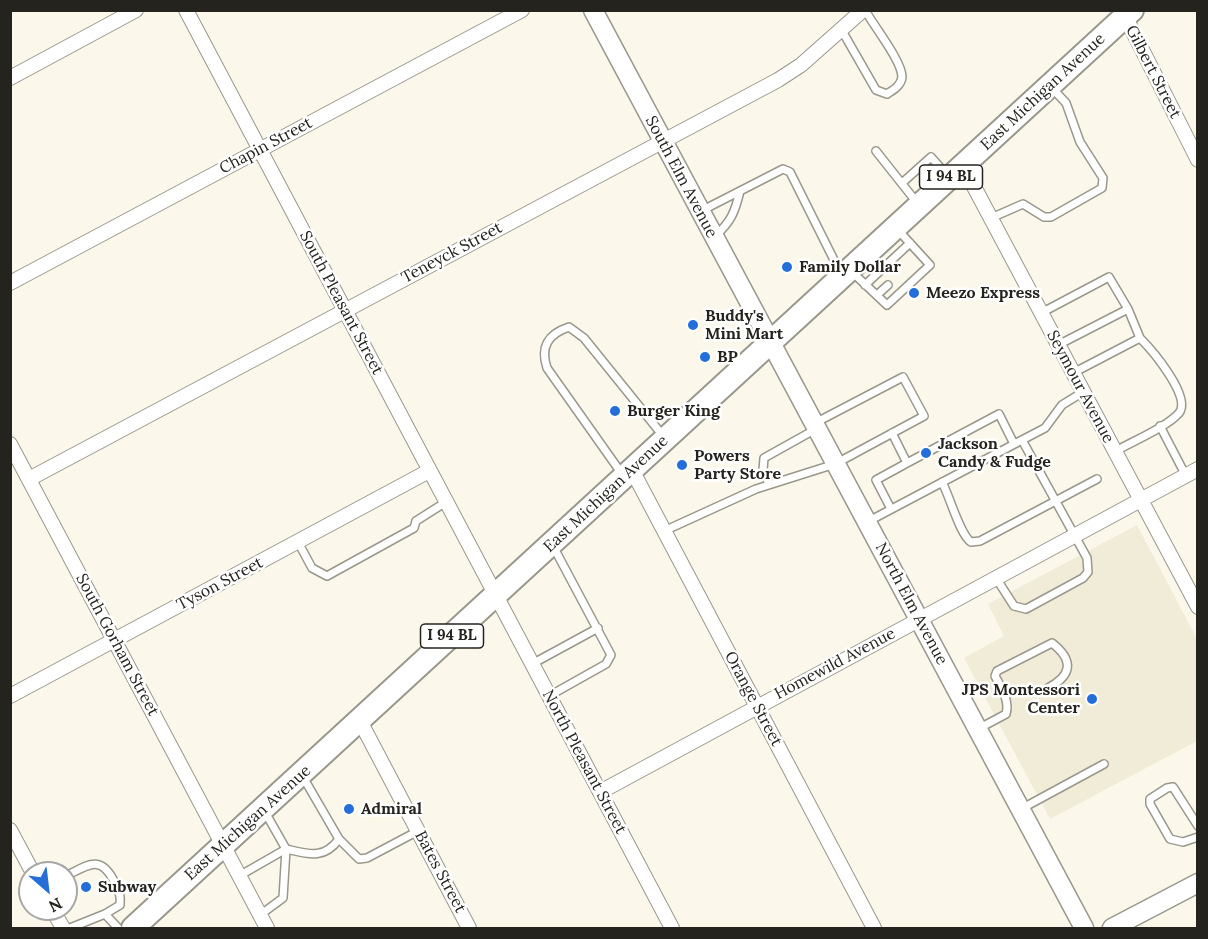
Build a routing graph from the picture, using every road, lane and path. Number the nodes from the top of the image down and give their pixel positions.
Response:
1 (136, 10) edge
2 (186, 10) edge
3 (522, 10) edge
4 (593, 10) edge
5 (864, 10) edge
6 (1128, 13) edge
7 (841, 28) junction
8 (10, 78) edge
9 (1050, 86) junction
10 (661, 140) junction
11 (260, 149) junction
12 (876, 151) dead end
13 (1197, 160) edge
14 (956, 172) junction
15 (902, 183) junction
16 (740, 191) junction
17 (919, 206) junction
18 (699, 212) junction
19 (991, 218) junction
20 (903, 235) junction
21 (713, 238) junction
22 (920, 254) junction
23 (914, 260) dead end
24 (852, 277) junction
25 (10, 284) edge
26 (888, 285) dead end
27 (877, 295) junction
28 (1128, 309) junction
29 (345, 311) junction
30 (1041, 313) junction
31 (1140, 338) junction
32 (769, 343) junction
33 (1058, 345) junction
34 (1073, 374) junction
35 (1083, 392) junction
36 (1160, 426) junction
37 (814, 427) junction
38 (892, 433) junction
39 (665, 439) junction
40 (1022, 440) junction
41 (10, 444) edge
42 (1014, 444) junction
43 (1114, 452) junction
44 (907, 463) junction
45 (835, 464) junction
46 (429, 471) junction
47 (1191, 472) edge
48 (628, 474) junction
49 (29, 479) junction
50 (1097, 479) dead end
51 (942, 482) junction
52 (769, 484) junction
53 (1140, 500) junction
54 (446, 501) junction
55 (1054, 501) junction
56 (891, 509) junction
57 (866, 522) junction
58 (664, 531) junction
59 (1074, 536) junction
60 (298, 542) junction
61 (552, 544) junction
62 (996, 578) junction
63 (496, 596) junction
64 (1197, 607) edge
65 (920, 620) junction
66 (598, 628) junction
67 (116, 641) junction
68 (532, 664) junction
69 (1048, 688) dead end
70 (10, 696) edge
71 (549, 696) junction
72 (757, 706) junction
73 (360, 721) junction
74 (978, 729) junction
75 (1104, 764) dead end
76 (301, 774) junction
77 (600, 792) junction
78 (264, 809) junction
79 (1021, 809) junction
80 (1197, 826) edge
81 (10, 830) edge
82 (418, 831) junction
83 (1197, 837) edge
84 (339, 839) junction
85 (223, 846) junction
86 (286, 849) junction
87 (27, 861) edge
88 (78, 870) edge
89 (239, 876) junction
90 (1197, 883) edge
91 (105, 914) junction
92 (260, 915) junction
93 (70, 928) edge
94 (118, 928) edge
95 (133, 928) edge
96 (267, 928) edge
97 (469, 928) edge
98 (672, 928) edge
99 (874, 928) edge
100 (1084, 928) edge
101 (1112, 928) edge

1 - 8 street
2 - 11 street, South Pleasant Street
3 - 11 street, Chapin Street
4 - 10 street, South Elm Avenue
5 - 7 street, Teneyck Street
5 - 7 lane
6 - 9 main road, East Michigan Avenue / I 94 BL
6 - 13 street, Gilbert Street
7 - 10 street, Teneyck Street
9 - 14 main road, East Michigan Avenue / I 94 BL
9 - 19 lane
10 - 18 street, South Elm Avenue
10 - 29 street, Teneyck Street
11 - 25 street, Chapin Street
11 - 29 street, South Pleasant Street
12 - 15 lane
14 - 15 lane
14 - 17 main road, East Michigan Avenue / I 94 BL
14 - 19 street, Seymour Avenue
15 - 17 lane
16 - 18 lane
16 - 21 lane
16 - 24 lane
17 - 20 main road, East Michigan Avenue / I 94 BL
18 - 21 street, South Elm Avenue
19 - 30 street, Seymour Avenue
20 - 22 lane
20 - 24 main road, East Michigan Avenue / I 94 BL
21 - 32 street, South Elm Avenue
22 - 23 lane
22 - 27 lane
24 - 27 lane
24 - 32 main road, East Michigan Avenue / I 94 BL
26 - 27 lane
28 - 30 lane
28 - 31 lane
28 - 33 lane
29 - 46 street, South Pleasant Street
29 - 49 street, Teneyck Street
30 - 33 street, Seymour Avenue
31 - 34 lane
31 - 36 lane
32 - 37 street, North Elm Avenue
32 - 39 main road, East Michigan Avenue / I 94 BL
33 - 34 street, Seymour Avenue
34 - 35 street, Seymour Avenue
35 - 40 lane
35 - 43 street, Seymour Avenue
36 - 43 lane
36 - 47 lane
37 - 38 lane
37 - 45 street, North Elm Avenue
37 - 52 lane
38 - 44 lane
38 - 45 lane
39 - 48 main road, East Michigan Avenue / I 94 BL
39 - 48 lane
40 - 42 lane
40 - 55 lane
41 - 49 street, South Gorham Street
42 - 44 lane
42 - 51 lane
43 - 53 street, Seymour Avenue
44 - 56 lane
45 - 52 lane
45 - 57 street, North Elm Avenue
46 - 54 street, South Pleasant Street
46 - 60 street, Tyson Street
47 - 53 street, Homewild Avenue
48 - 58 street, Orange Street
48 - 61 main road, East Michigan Avenue / I 94 BL
49 - 67 street, South Gorham Street
50 - 55 lane
51 - 55 lane
51 - 56 lane
52 - 58 lane
53 - 59 street, Homewild Avenue
53 - 64 street, Seymour Avenue
54 - 60 lane
54 - 63 street, South Pleasant Street
55 - 59 lane
56 - 57 lane
57 - 65 street, North Elm Avenue
58 - 72 street, Orange Street
59 - 62 street, Homewild Avenue
59 - 62 lane
60 - 67 street, Tyson Street
61 - 63 main road, East Michigan Avenue / I 94 BL
61 - 66 lane
62 - 65 street, Homewild Avenue
63 - 68 street, North Pleasant Street
63 - 73 main road, East Michigan Avenue / I 94 BL
65 - 72 street, Homewild Avenue
65 - 74 street, North Elm Avenue
66 - 68 lane
66 - 71 lane
67 - 70 street, Tyson Street
67 - 85 street, South Gorham Street
68 - 71 street, North Pleasant Street
69 - 74 lane
71 - 77 street, North Pleasant Street
72 - 77 street, Homewild Avenue
72 - 99 street, Orange Street
73 - 76 main road, East Michigan Avenue / I 94 BL
73 - 82 street, Bates Street
74 - 79 street, North Elm Avenue
75 - 79 lane
76 - 78 main road, East Michigan Avenue / I 94 BL
76 - 84 lane
77 - 98 street, North Pleasant Street
78 - 85 main road, East Michigan Avenue / I 94 BL
78 - 86 lane
79 - 100 street, North Elm Avenue
80 - 83 lane
81 - 87 street
82 - 84 lane
82 - 97 street, Bates Street
84 - 86 lane
85 - 89 street, South Gorham Street
85 - 95 main road, East Michigan Avenue / I 94 BL
86 - 89 lane
86 - 92 lane
88 - 91 lane
89 - 92 street, South Gorham Street
90 - 101 street
91 - 93 lane
91 - 94 lane
92 - 96 street, South Gorham Street

